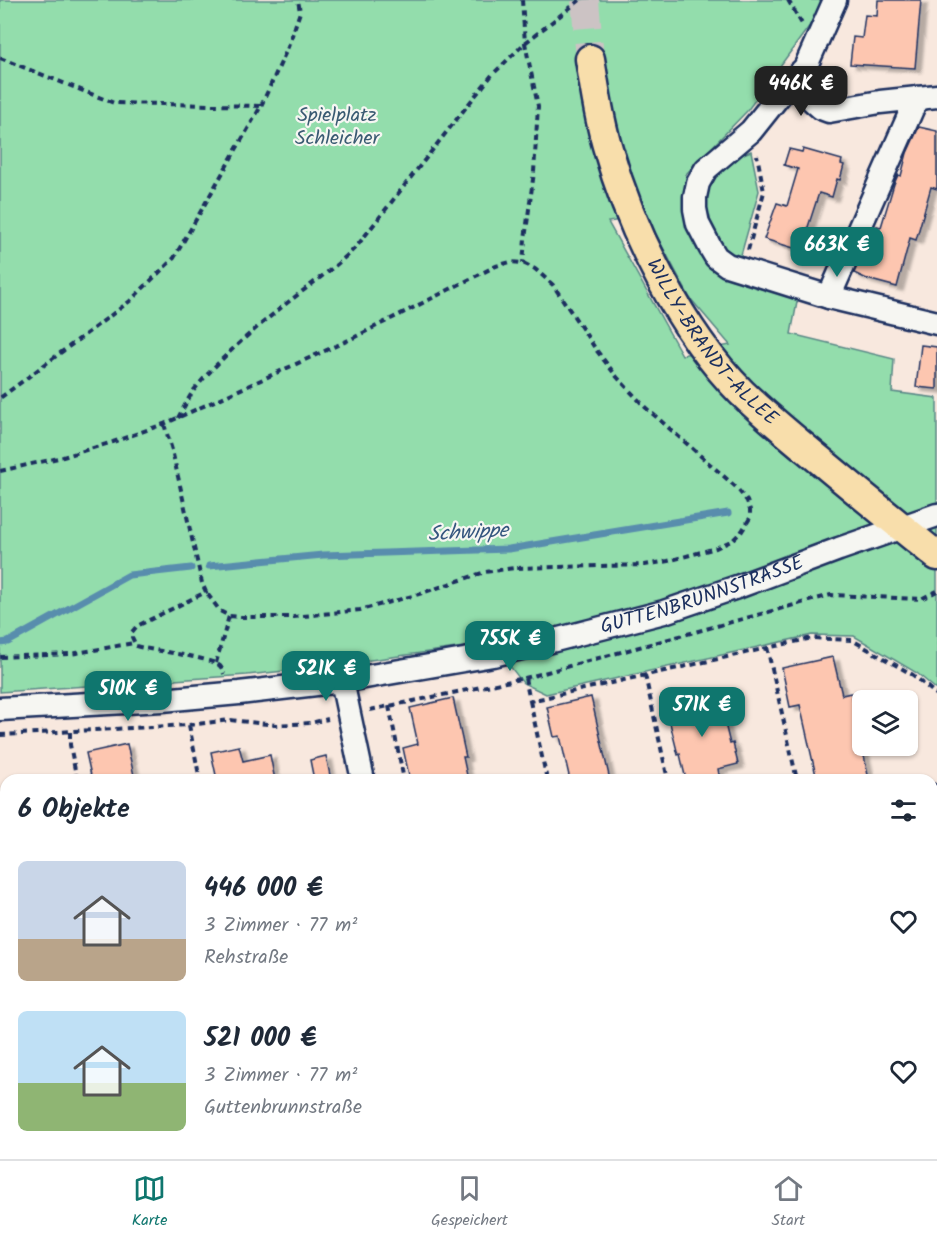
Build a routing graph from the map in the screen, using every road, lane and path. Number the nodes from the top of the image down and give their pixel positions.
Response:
1 (298, 0) edge
2 (522, 0) edge
3 (580, 0) edge
4 (835, 0) edge
5 (525, 43) junction
6 (0, 58) edge
7 (591, 60) tunnel mouth
8 (805, 68) junction
9 (927, 97) edge
10 (261, 106) junction
11 (751, 131) junction
12 (524, 263) junction
13 (735, 268) junction
14 (829, 297) junction
15 (937, 322) edge
16 (0, 398) edge
17 (177, 418) junction
18 (164, 424) junction
19 (0, 471) edge
20 (937, 515) edge
21 (902, 527) junction
22 (937, 556) edge
23 (206, 592) junction
24 (229, 616) junction
25 (134, 643) junction
26 (767, 647) junction
27 (0, 657) edge
28 (216, 663) junction
29 (645, 675) junction
30 (525, 678) dead end
31 (342, 681) junction
32 (228, 694) junction
33 (937, 695) edge
34 (530, 700) junction
35 (388, 706) dead end
36 (0, 709) edge
37 (230, 720) dead end
38 (189, 724) dead end
39 (70, 732) dead end
40 (77, 774) edge
41 (199, 774) edge
42 (362, 774) edge
43 (403, 774) edge
44 (547, 774) edge
45 (667, 774) edge
46 (796, 774) edge

1 - 10 path
2 - 5 path
3 - 5 path
4 - 8 street
5 - 12 path
5 - 17 path
6 - 10 path
7 - 21 main road, WILLY-BRANDT-ALLEE
8 - 9 street
8 - 11 street
9 - 14 street
10 - 16 path
11 - 13 path
11 - 13 street
12 - 17 path
12 - 24 path
13 - 14 street
14 - 15 street
17 - 18 path
18 - 19 path
18 - 23 path
20 - 21 street, GUTTENBRUNNSTRASSE
21 - 22 main road, WILLY-BRANDT-ALLEE
21 - 31 street, GUTTENBRUNNSTRASSE
23 - 24 path
23 - 25 path
24 - 28 path
25 - 27 path
25 - 28 path
26 - 29 path
26 - 33 path
26 - 46 path
28 - 32 path
29 - 34 path
29 - 45 path
30 - 34 path
31 - 32 street, GUTTENBRUNNSTRASSE
31 - 42 street
32 - 36 street, GUTTENBRUNNSTRASSE
32 - 37 path
34 - 44 path
35 - 43 path
38 - 41 path
39 - 40 path

